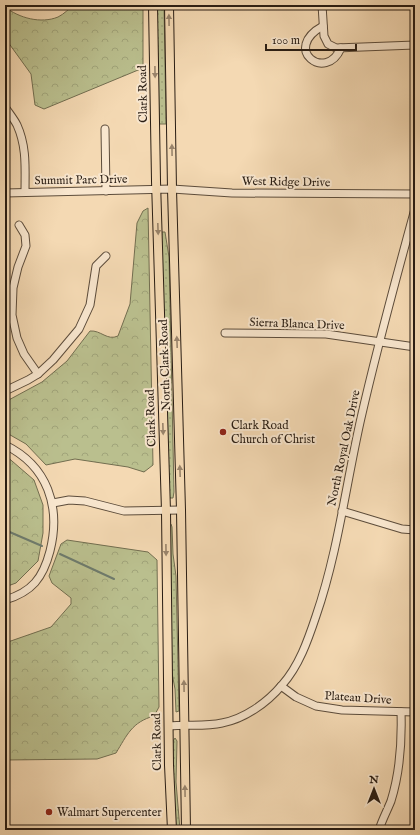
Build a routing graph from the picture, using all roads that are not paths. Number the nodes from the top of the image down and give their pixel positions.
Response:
1 (153, 5) edge
2 (169, 5) edge
3 (322, 5) edge
4 (323, 26) junction
5 (415, 45) edge
6 (341, 48) junction
7 (5, 107) edge
8 (105, 129) dead end
9 (172, 189) junction
10 (156, 190) junction
11 (106, 191) junction
12 (25, 192) junction
13 (5, 193) edge
14 (415, 194) edge
15 (415, 209) edge
16 (19, 225) dead end
17 (106, 256) dead end
18 (225, 332) dead end
19 (379, 342) junction
20 (415, 348) edge
21 (38, 374) junction
22 (5, 391) edge
23 (5, 445) edge
24 (53, 503) junction
25 (181, 510) junction
26 (166, 511) junction
27 (342, 511) junction
28 (415, 530) edge
29 (5, 600) edge
30 (281, 686) junction
31 (401, 712) junction
32 (415, 712) edge
33 (184, 725) junction
34 (169, 726) junction
35 (172, 830) edge
36 (186, 830) edge
37 (379, 830) edge

1 -> 10 main road, Clark Road
9 -> 2 main road, North Clark Road
3 - 4 street
4 - 6 street
4 - 6 street
5 - 6 street
7 - 12 street
8 - 11 street
9 - 10 street, West Ridge Drive
9 - 14 street, West Ridge Drive
25 -> 9 main road, North Clark Road
10 - 11 street, Summit Parc Drive
10 -> 26 main road, Clark Road
11 - 12 street, Summit Parc Drive
12 - 13 street, Summit Parc Drive
15 - 19 street, North Royal Oak Drive
16 - 21 street
17 - 21 street
18 - 19 street, Sierra Blanca Drive
19 - 20 street, Sierra Blanca Drive
19 - 27 street, North Royal Oak Drive
21 - 22 street
23 - 24 street
24 - 26 street
24 - 29 street
25 - 26 street
33 -> 25 main road, North Clark Road
26 -> 34 main road, Clark Road
27 - 28 street
27 - 30 street, North Royal Oak Drive
30 - 31 street, Plateau Drive
30 - 33 street, North Royal Oak Drive
31 - 32 street, Plateau Drive
31 - 37 street
33 - 34 street, North Royal Oak Drive
36 -> 33 main road, North Clark Road
34 - 35 main road, Clark Road

